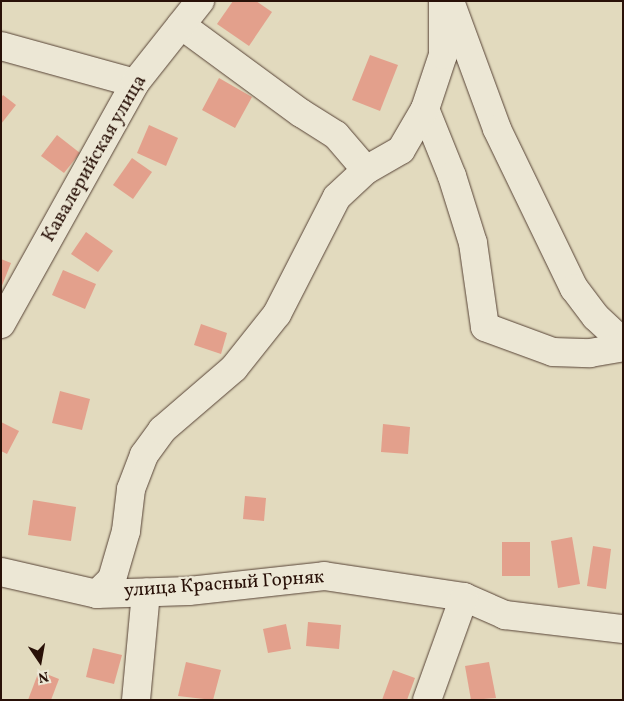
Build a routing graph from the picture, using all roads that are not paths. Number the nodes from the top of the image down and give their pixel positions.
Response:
1 (200, 1) edge
2 (443, 1) edge
3 (450, 1) edge
4 (181, 25) junction
5 (1, 46) edge
6 (135, 83) junction
7 (425, 109) junction
8 (366, 170) junction
9 (1, 324) edge
10 (623, 342) edge
11 (623, 347) edge
12 (1, 572) edge
13 (146, 592) junction
14 (97, 594) junction
15 (464, 597) junction
16 (623, 629) edge
17 (136, 700) edge
18 (427, 700) edge

1 - 4 street, Кавалерийская улица
2 - 7 street
3 - 10 street
4 - 6 street, Кавалерийская улица
4 - 8 street
5 - 6 street
6 - 9 street, Кавалерийская улица
7 - 8 street
7 - 11 street
8 - 14 street
12 - 14 street, улица Красный Горняк
13 - 14 street, улица Красный Горняк
13 - 15 street, улица Красный Горняк
13 - 17 street
15 - 16 street, улица Красный Горняк
15 - 18 street

